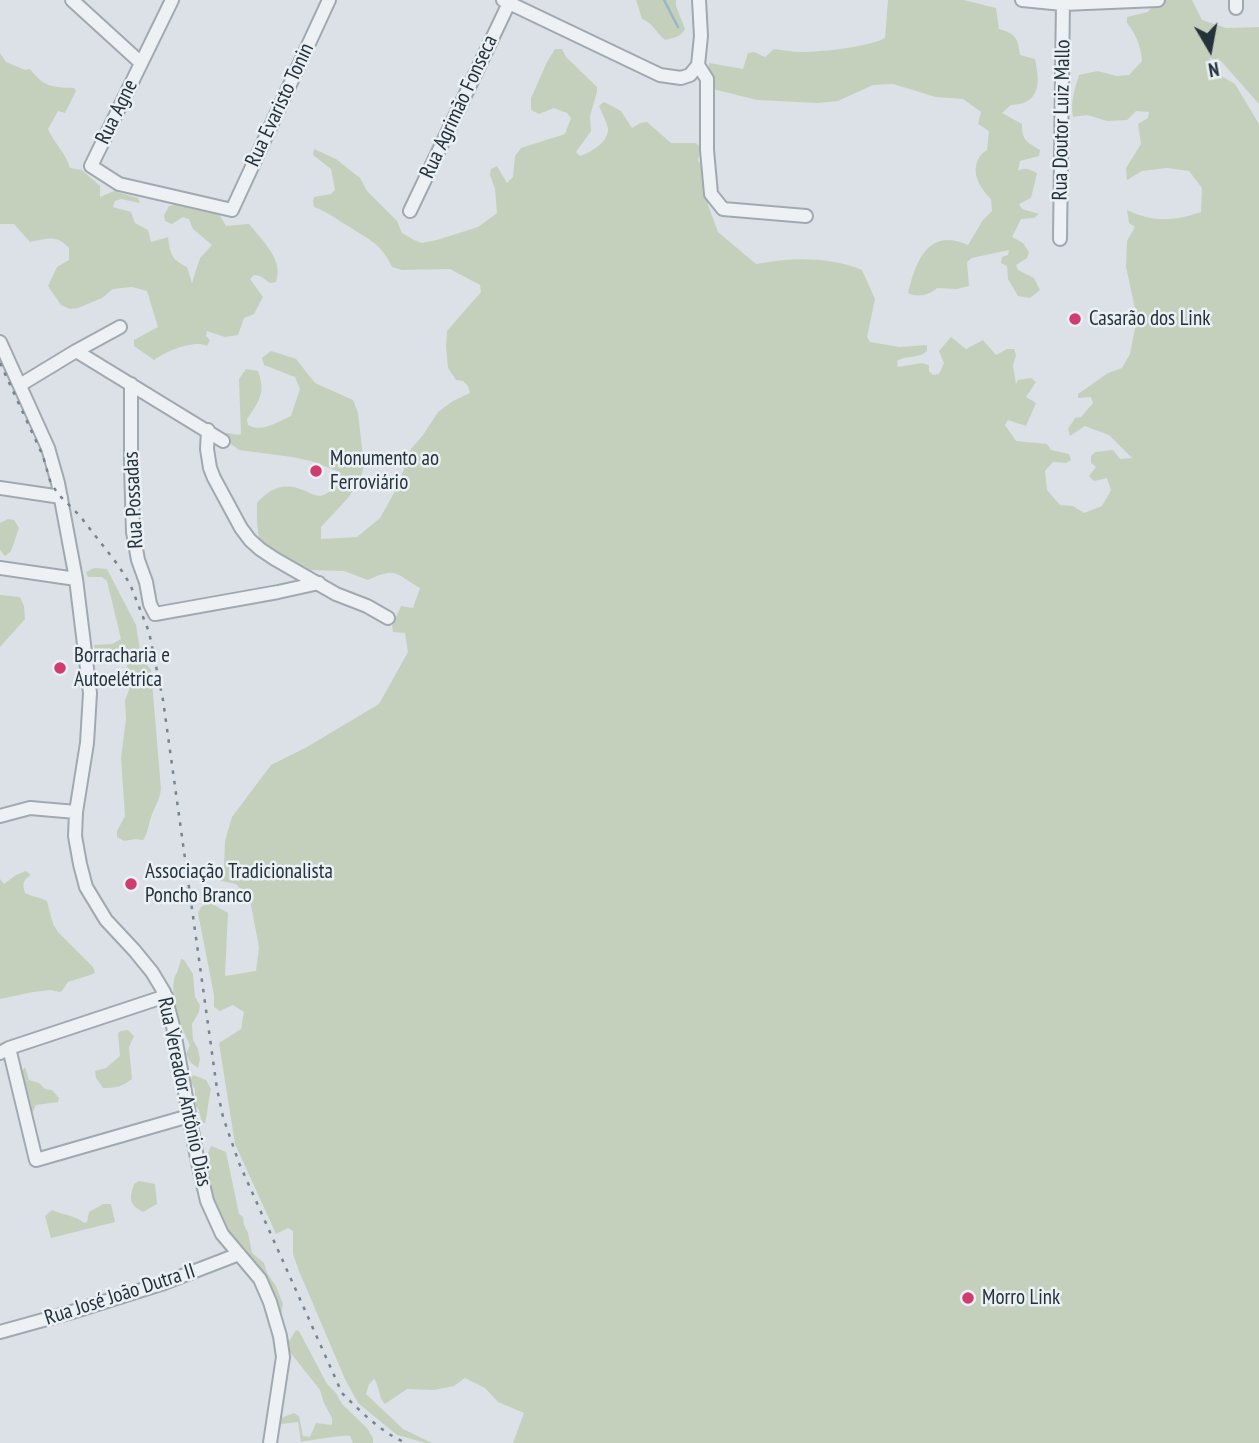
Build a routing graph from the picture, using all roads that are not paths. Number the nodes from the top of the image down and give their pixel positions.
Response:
1 (72, 0) edge
2 (172, 0) edge
3 (329, 0) edge
4 (699, 0) edge
5 (1022, 0) edge
6 (1158, 0) edge
7 (506, 2) edge
8 (1063, 2) edge
9 (141, 63) junction
10 (698, 65) junction
11 (232, 210) joint
12 (410, 211) dead end
13 (806, 216) dead end
14 (1060, 239) dead end
15 (120, 327) dead end
16 (0, 342) edge
17 (76, 351) junction
18 (20, 384) junction
19 (131, 384) junction
20 (208, 430) junction
21 (223, 441) dead end
22 (0, 488) edge
23 (61, 497) junction
24 (0, 568) edge
25 (76, 579) junction
26 (319, 583) junction
27 (388, 618) dead end
28 (76, 812) junction
29 (0, 816) edge
30 (166, 996) junction
31 (4, 1051) edge
32 (189, 1116) junction
33 (239, 1254) junction
34 (0, 1332) edge
35 (270, 1443) edge

1 - 9 street
2 - 9 street, Rua Agne
3 - 11 street, Rua Evaristo Tonin
4 - 10 street
5 - 8 street
6 - 8 street
7 - 10 street
7 - 12 street, Rua Agrimão Fonseca
8 - 14 street, Rua Doutor Luiz Mallo
9 - 11 street, Rua Agne
10 - 13 street
15 - 17 street
16 - 18 street, Rua Vereador Antônio Dias
17 - 18 street
17 - 19 street
18 - 23 street, Rua Vereador Antônio Dias
19 - 20 street
19 - 26 street, Rua Possadas
20 - 21 street
20 - 26 street
22 - 23 street
23 - 25 street, Rua Vereador Antônio Dias
24 - 25 street
25 - 28 street, Rua Vereador Antônio Dias
26 - 27 street
28 - 29 street
28 - 30 street, Rua Vereador Antônio Dias
30 - 31 street
30 - 32 street, Rua Vereador Antônio Dias
31 - 32 street
32 - 33 street, Rua Vereador Antônio Dias
33 - 34 street, Rua José João Dutra II
33 - 35 street, Rua Vereador Antônio Dias

